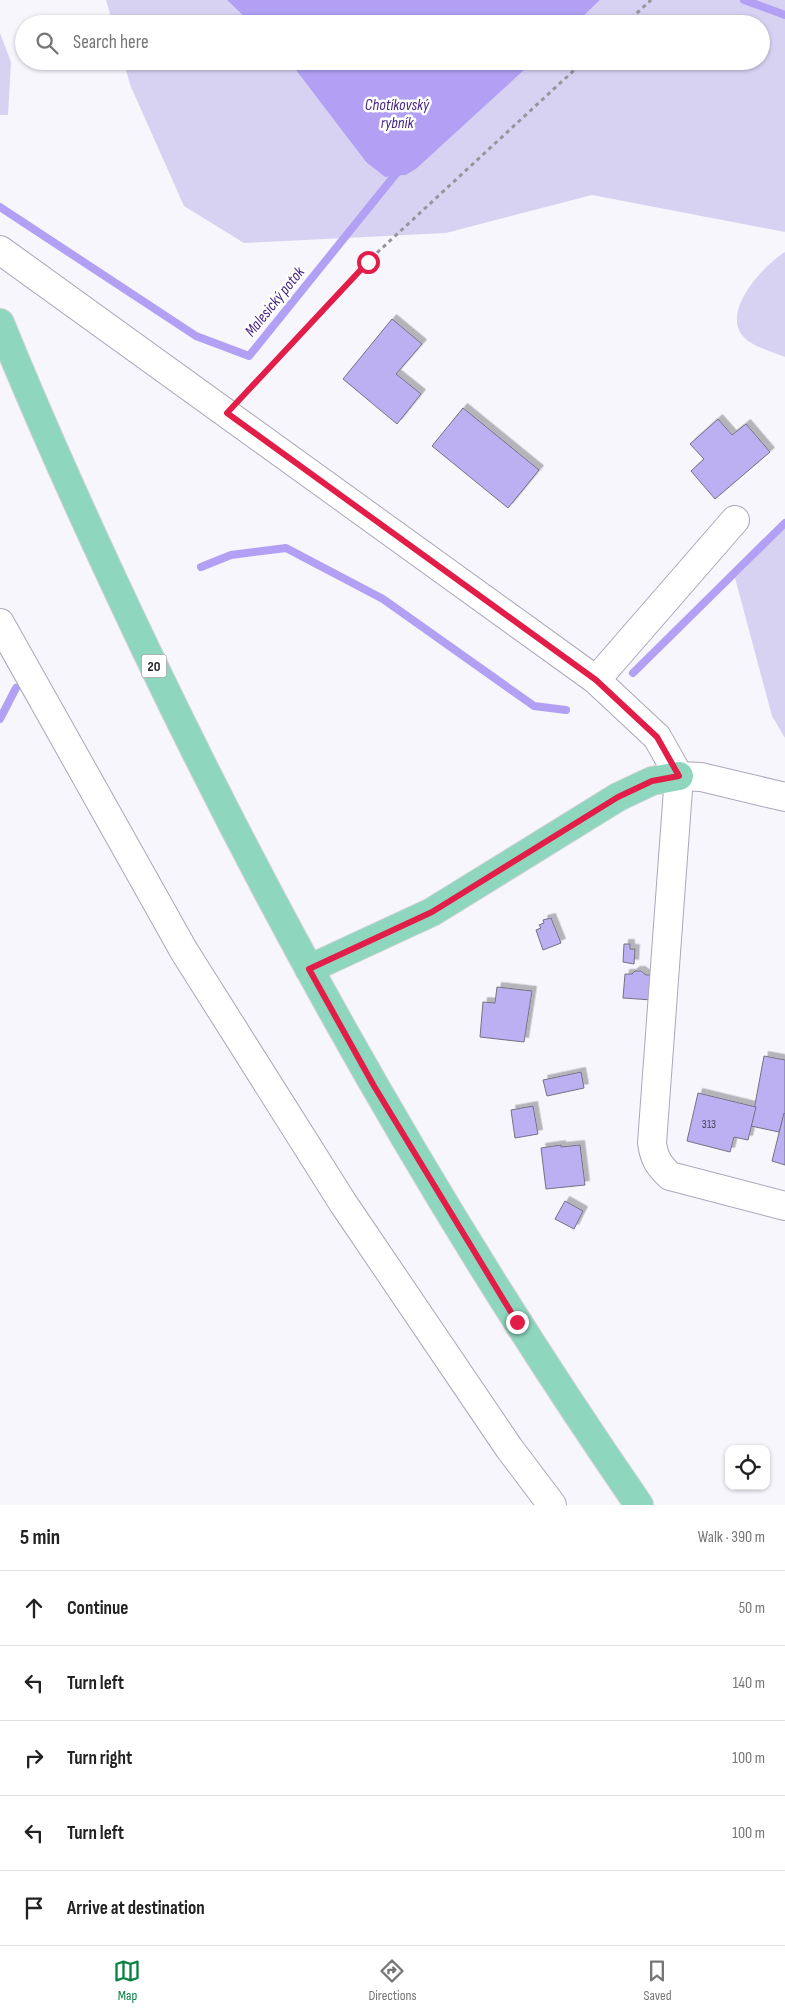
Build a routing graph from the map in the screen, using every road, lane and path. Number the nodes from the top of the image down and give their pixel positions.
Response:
1 (650, 0) edge
2 (634, 15) edge
3 (574, 70) edge
4 (0, 250) edge
5 (0, 323) edge
6 (227, 413) junction
7 (735, 520) dead end
8 (0, 623) edge
9 (596, 680) junction
10 (679, 776) junction
11 (785, 797) edge
12 (309, 969) junction
13 (785, 1206) edge
14 (552, 1505) edge
15 (639, 1505) edge

1 - 2 path
3 - 6 path
4 - 6 street
5 - 12 main road, 20
6 - 9 street
7 - 9 street
8 - 14 street
9 - 10 street
10 - 11 street
10 - 12 main road
10 - 13 street
12 - 15 main road, 20

